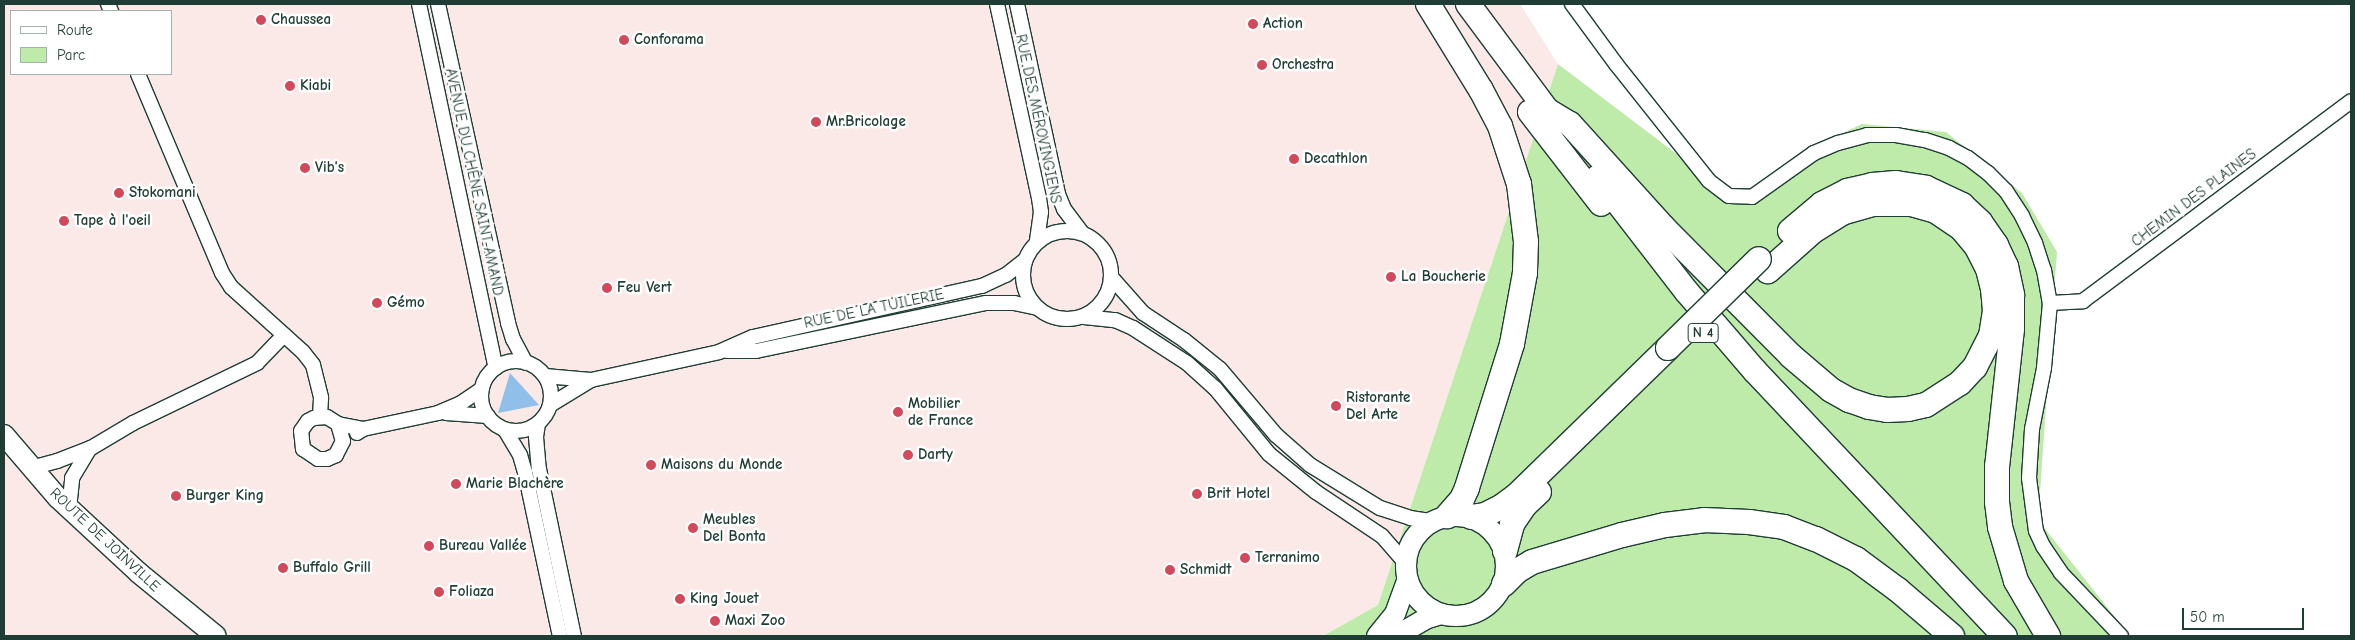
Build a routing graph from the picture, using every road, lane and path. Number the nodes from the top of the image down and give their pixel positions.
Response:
1 (419, 4) edge
2 (438, 4) edge
3 (997, 4) edge
4 (1017, 4) edge
5 (1428, 4) edge
6 (1451, 4) edge
7 (1468, 4) edge
8 (1572, 4) edge
9 (138, 75) edge
10 (2351, 101) edge
11 (1545, 109) junction
12 (1082, 233) junction
13 (1038, 242) junction
14 (1024, 262) junction
15 (1764, 265) junction
16 (1111, 277) junction
17 (2050, 303) junction
18 (1037, 308) junction
19 (1084, 317) junction
20 (284, 335) junction
21 (719, 352) junction
22 (1673, 354) junction
23 (526, 363) junction
24 (496, 368) junction
25 (545, 376) junction
26 (591, 380) junction
27 (482, 389) junction
28 (550, 405) junction
29 (438, 413) junction
30 (488, 416) junction
31 (320, 417) junction
32 (338, 424) junction
33 (538, 424) junction
34 (363, 429) junction
35 (505, 430) junction
36 (4, 435) edge
37 (343, 441) junction
38 (91, 448) junction
39 (31, 468) junction
40 (69, 509) junction
41 (1471, 517) junction
42 (1440, 518) junction
43 (1505, 551) junction
44 (1407, 572) junction
45 (1504, 584) junction
46 (1441, 614) junction
47 (216, 636) edge
48 (560, 636) edge
49 (574, 636) edge
50 (1377, 636) edge
51 (1396, 636) edge
52 (1952, 636) edge
53 (1986, 636) edge
54 (2004, 636) edge
55 (2048, 636) edge
56 (2121, 636) edge

1 - 24 street, AVENUE DU CHÊNE SAINT-AMAND
2 - 23 street, AVENUE DU CHÊNE SAINT-AMAND
3 - 13 street, RUE DES MÉROVINGIENS
4 - 12 street, RUE DES MÉROVINGIENS
5 - 42 highway
6 - 53 highway, N 4
7 - 11 highway, N 4
8 - 17 street
9 - 20 street
10 - 17 street, CHEMIN DES PLAINES
11 - 15 highway
11 - 54 highway, N 4
12 - 13 street
12 - 16 street
13 - 14 street
14 - 18 street
14 - 21 street, RUE DE LA TUILERIE
15 - 22 highway, bridge
15 - 55 highway
16 - 19 street
16 - 42 street
17 - 56 street
18 - 19 street
18 - 21 street, RUE DE LA TUILERIE
19 - 44 street
20 - 31 street
20 - 38 street
21 - 26 street, RUE DE LA TUILERIE
22 - 41 highway
22 - 43 highway
23 - 24 street
23 - 25 street
24 - 27 street
25 - 26 street, RUE DE LA TUILERIE
25 - 28 street
26 - 28 street, RUE DE LA TUILERIE
27 - 29 street
27 - 30 street
28 - 33 street
29 - 30 street
29 - 34 street
30 - 35 street
31 - 32 street
31 - 37 street
32 - 34 street
32 - 37 street
33 - 35 street
33 - 49 street
34 - 37 street
35 - 48 street
36 - 39 main road, ROUTE DE JOINVILLE
38 - 39 street
38 - 40 street
39 - 40 main road, ROUTE DE JOINVILLE
40 - 47 main road, ROUTE DE JOINVILLE
41 - 42 main road
41 - 43 main road
42 - 44 main road
43 - 45 main road
44 - 46 main road
44 - 50 main road
45 - 46 main road
45 - 52 highway
46 - 51 main road

